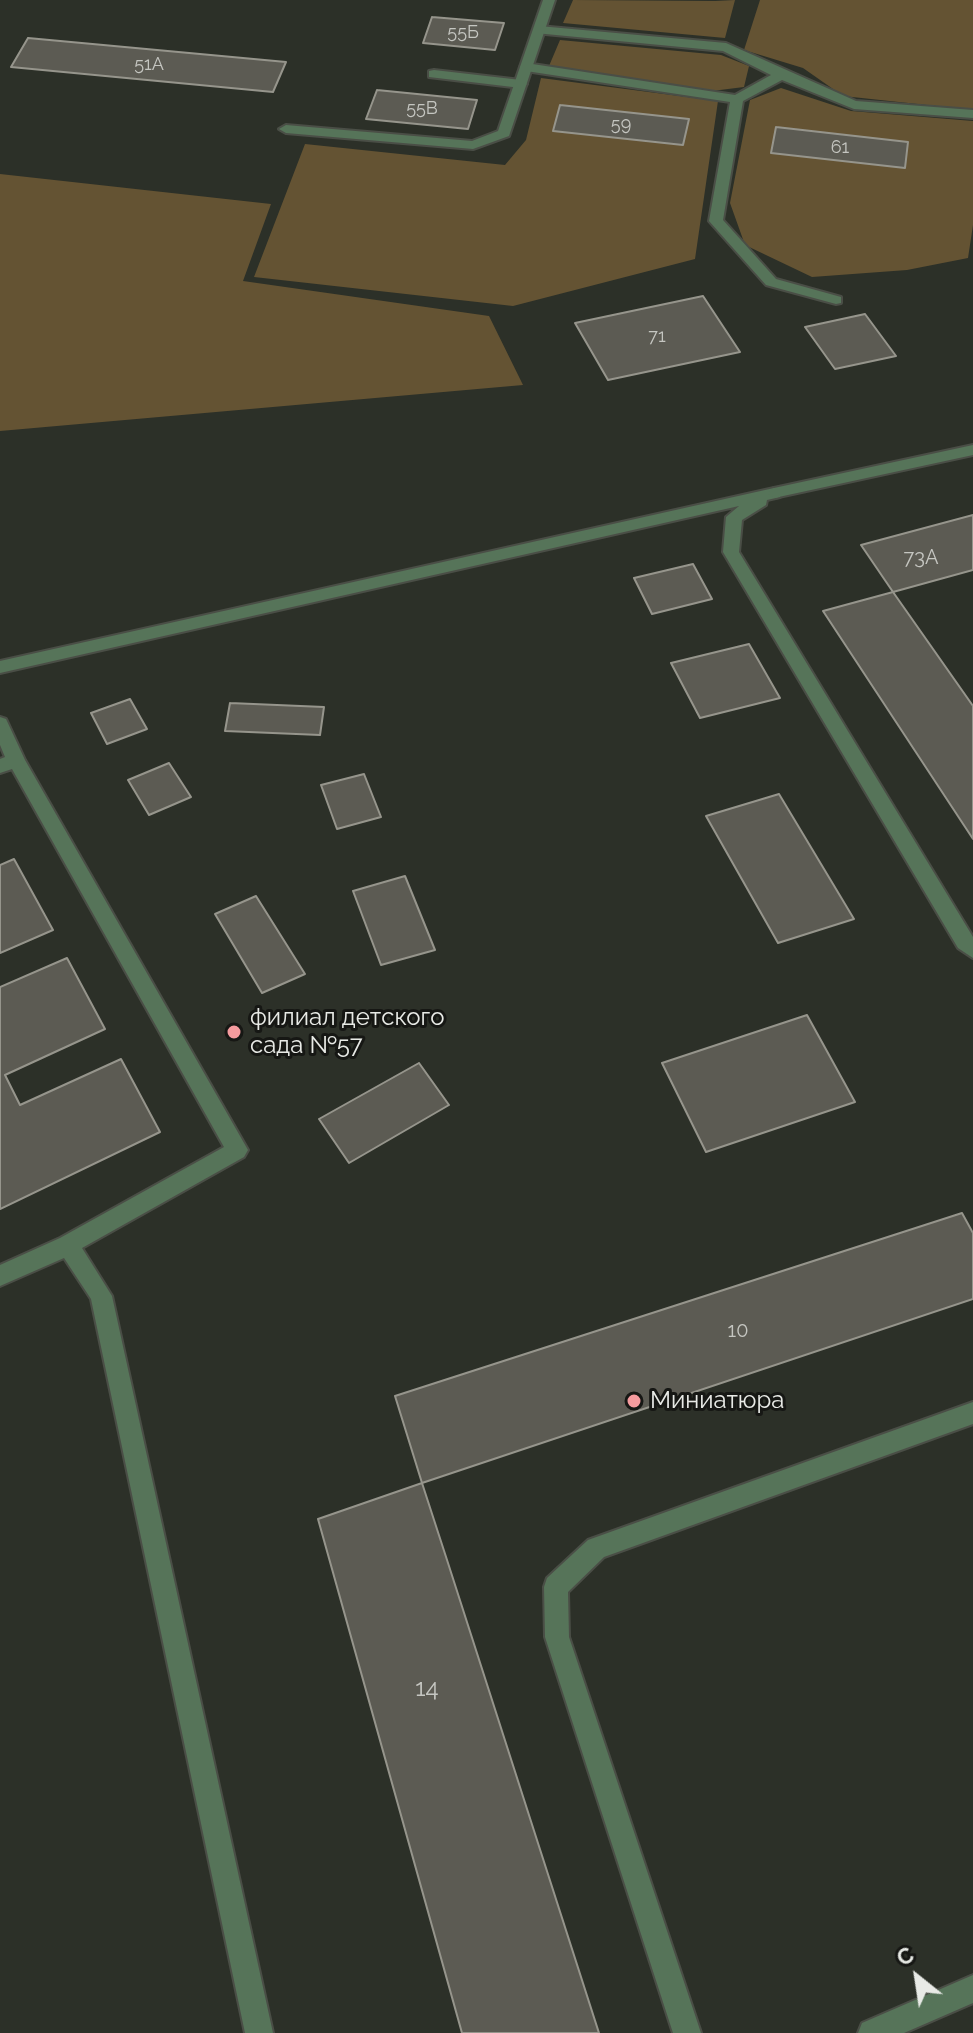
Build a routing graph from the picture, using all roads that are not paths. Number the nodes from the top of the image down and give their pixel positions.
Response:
1 (549, 0) edge
2 (539, 30) junction
3 (526, 67) junction
4 (434, 74) dead end
5 (781, 75) junction
6 (521, 84) junction
7 (737, 99) junction
8 (973, 114) edge
9 (286, 129) dead end
10 (836, 300) dead end
11 (973, 450) edge
12 (774, 493) junction
13 (0, 667) edge
14 (0, 724) edge
15 (8, 764) edge
16 (973, 950) edge
17 (68, 1245) junction
18 (0, 1276) edge
19 (973, 1413) edge
20 (973, 1989) edge
21 (259, 2033) edge
22 (687, 2033) edge
23 (872, 2033) edge

1 - 2 street
2 - 3 street
2 - 5 street
3 - 6 street
3 - 7 street
4 - 6 street
5 - 7 street
5 - 8 street
6 - 9 street
7 - 10 street
11 - 12 street
12 - 13 street
12 - 16 street
14 - 15 street
15 - 17 street
17 - 18 street
17 - 21 street
19 - 22 street
20 - 23 street

